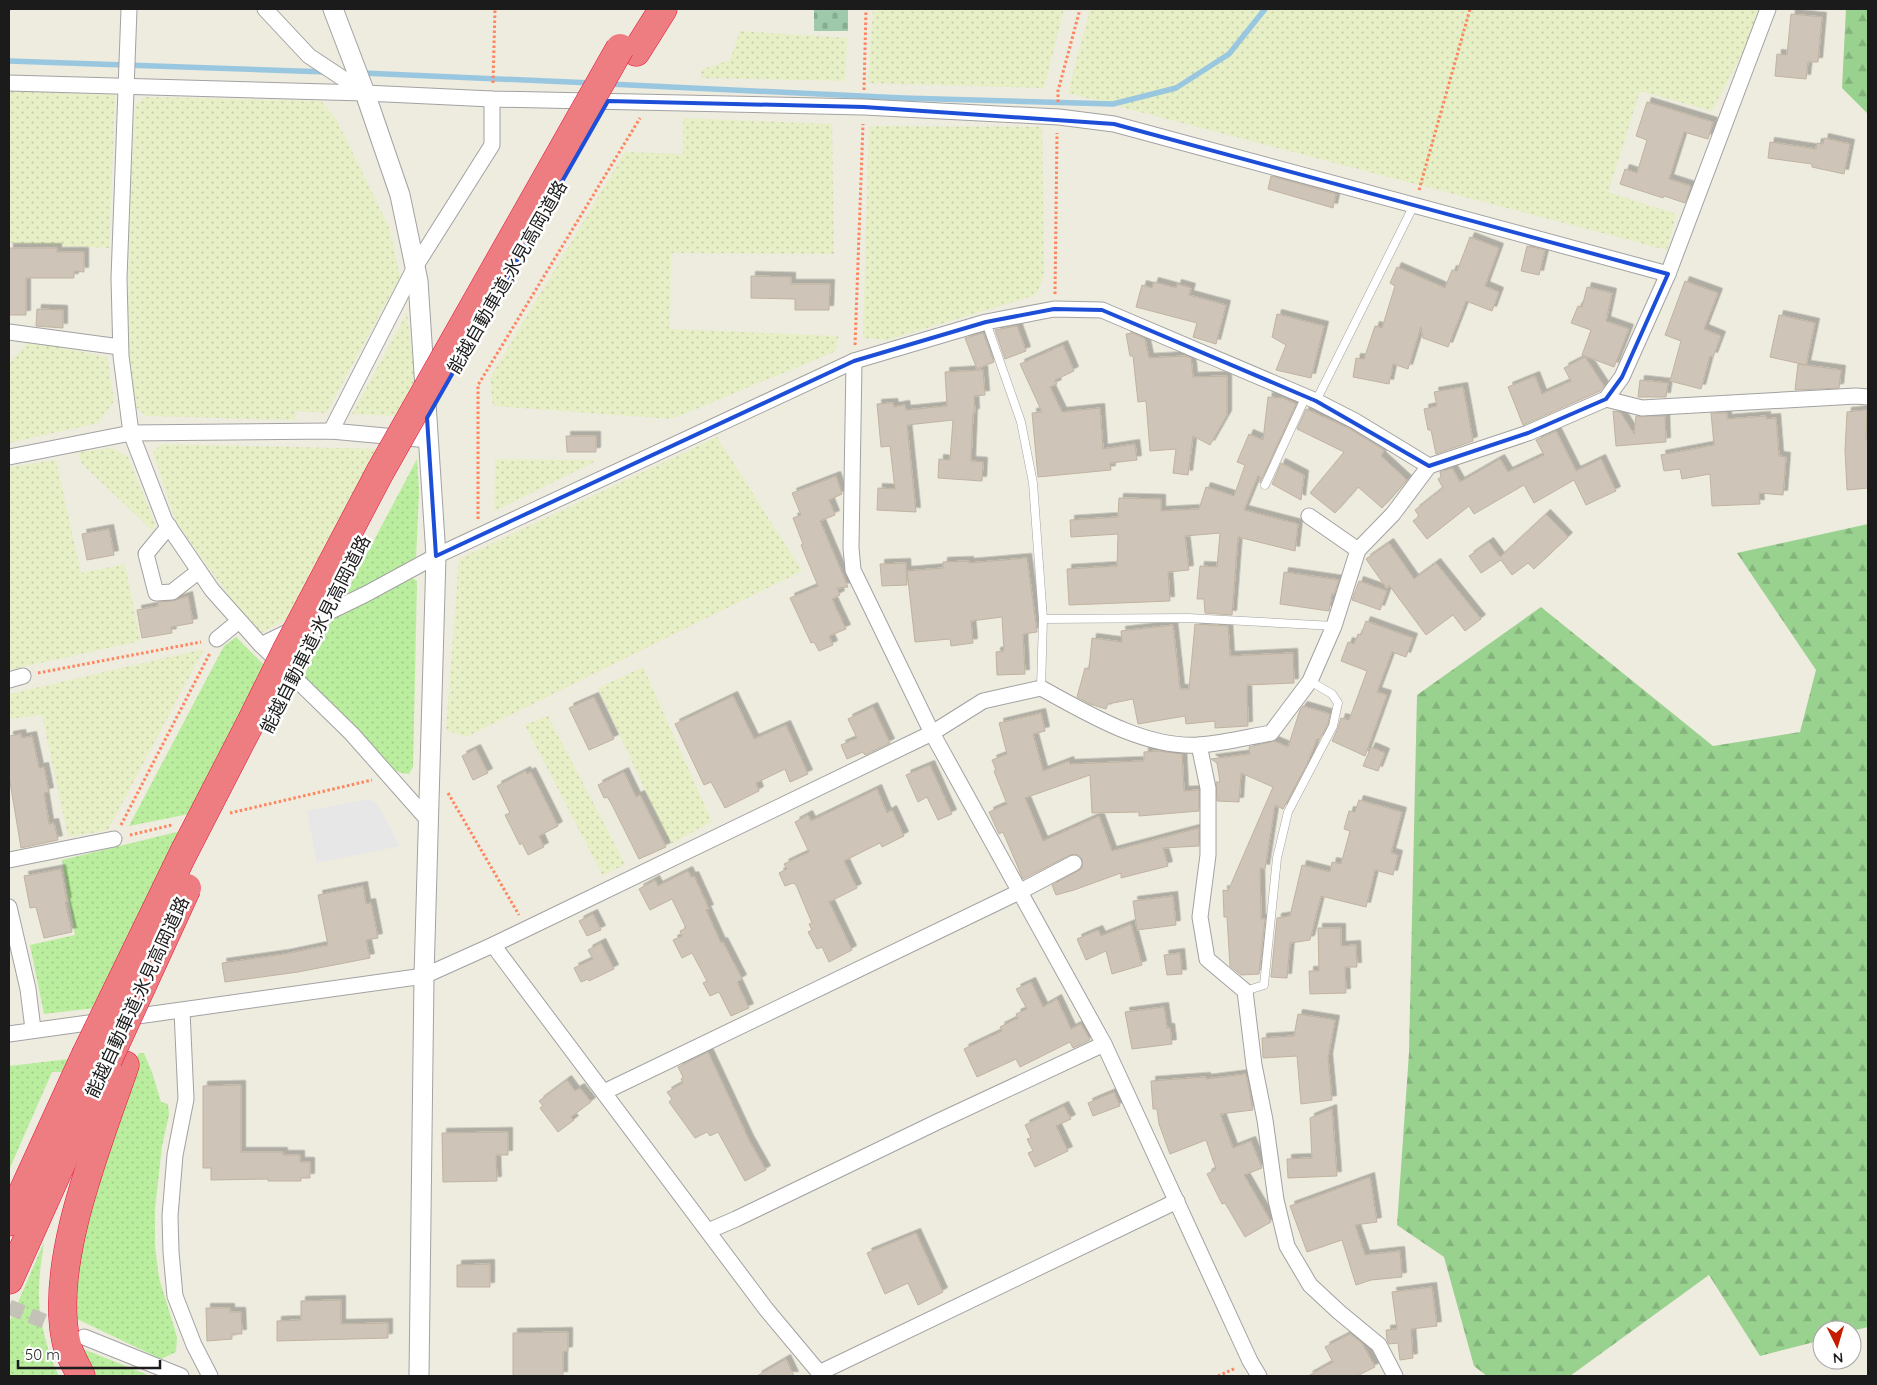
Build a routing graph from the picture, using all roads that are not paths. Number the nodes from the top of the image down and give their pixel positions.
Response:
1 (129, 9) edge
2 (265, 9) edge
3 (333, 9) edge
4 (644, 9) edge
5 (663, 9) edge
6 (1768, 9) edge
7 (628, 50) junction
8 (9, 82) edge
9 (126, 86) junction
10 (365, 93) junction
11 (492, 99) junction
12 (1414, 205) junction
13 (416, 267) junction
14 (1668, 274) junction
15 (986, 322) junction
16 (9, 332) edge
17 (120, 347) junction
18 (854, 361) junction
19 (1868, 397) edge
20 (1311, 399) junction
21 (1606, 399) junction
22 (331, 431) junction
23 (131, 434) junction
24 (429, 440) junction
25 (9, 457) edge
26 (1429, 466) junction
27 (1265, 485) dead end
28 (1309, 516) dead end
29 (168, 526) junction
30 (1358, 550) junction
31 (436, 556) junction
32 (199, 571) junction
33 (1043, 619) junction
34 (239, 621) junction
35 (1334, 626) junction
36 (217, 640) road end
37 (260, 644) junction
38 (1310, 681) junction
39 (1041, 688) junction
40 (932, 733) junction
41 (1199, 745) junction
42 (428, 820) junction
43 (114, 839) road end
44 (9, 860) edge
45 (1074, 863) dead end
46 (1019, 892) junction
47 (9, 907) edge
48 (493, 945) junction
49 (424, 976) junction
50 (1245, 991) junction
51 (182, 1011) junction
52 (32, 1029) junction
53 (9, 1034) edge
54 (1104, 1044) junction
55 (106, 1060) junction
56 (604, 1092) junction
57 (1176, 1201) junction
58 (9, 1222) edge
59 (708, 1231) junction
60 (9, 1280) edge
61 (84, 1337) tunnel mouth
62 (820, 1375) edge
63 (81, 1376) edge
64 (181, 1376) edge
65 (210, 1376) edge
66 (419, 1376) edge
67 (1259, 1376) edge
68 (1395, 1376) edge

1 - 9 street
2 - 10 street
3 - 10 street
4 - 7 highway, 能越自動車道;氷見高岡道路
5 - 7 highway, 能越自動車道;氷見高岡道路
6 - 14 street
7 - 55 highway, 能越自動車道;氷見高岡道路, bridge
7 - 55 highway, 能越自動車道;氷見高岡道路, bridge
8 - 9 street
9 - 10 street
9 - 17 street
10 - 11 street
10 - 13 street
11 - 12 street
11 - 13 street
12 - 14 street
12 - 20 lane
13 - 22 street
13 - 24 street
14 - 21 street
15 - 18 street
15 - 20 street
15 - 33 lane
16 - 17 street
17 - 23 street
18 - 31 street
18 - 40 street
19 - 21 street
20 - 26 street
20 - 27 lane
21 - 26 street
22 - 23 street
22 - 24 street
23 - 25 street
23 - 29 street
24 - 31 street
26 - 30 street
28 - 30 street
29 - 32 street
29 - 32 street
30 - 35 street
31 - 37 street
31 - 42 street
32 - 34 street
33 - 35 lane
33 - 39 lane
34 - 36 street
34 - 37 street
35 - 38 street
37 - 42 street
38 - 41 street
38 - 50 lane
39 - 40 street
39 - 41 street
40 - 46 street
40 - 48 street
41 - 50 street
42 - 49 street
43 - 44 street
45 - 46 street
46 - 54 street
46 - 56 street
47 - 52 street
48 - 49 street
48 - 56 street
49 - 51 street
49 - 66 street
50 - 68 street
51 - 52 street
51 - 65 street
52 - 53 street
54 - 57 street
54 - 59 street
55 - 58 highway, 能越自動車道;氷見高岡道路
55 - 60 highway, 能越自動車道;氷見高岡道路
55 - 63 highway
56 - 59 street
57 - 62 street
57 - 67 street
59 - 62 street
61 - 64 street

